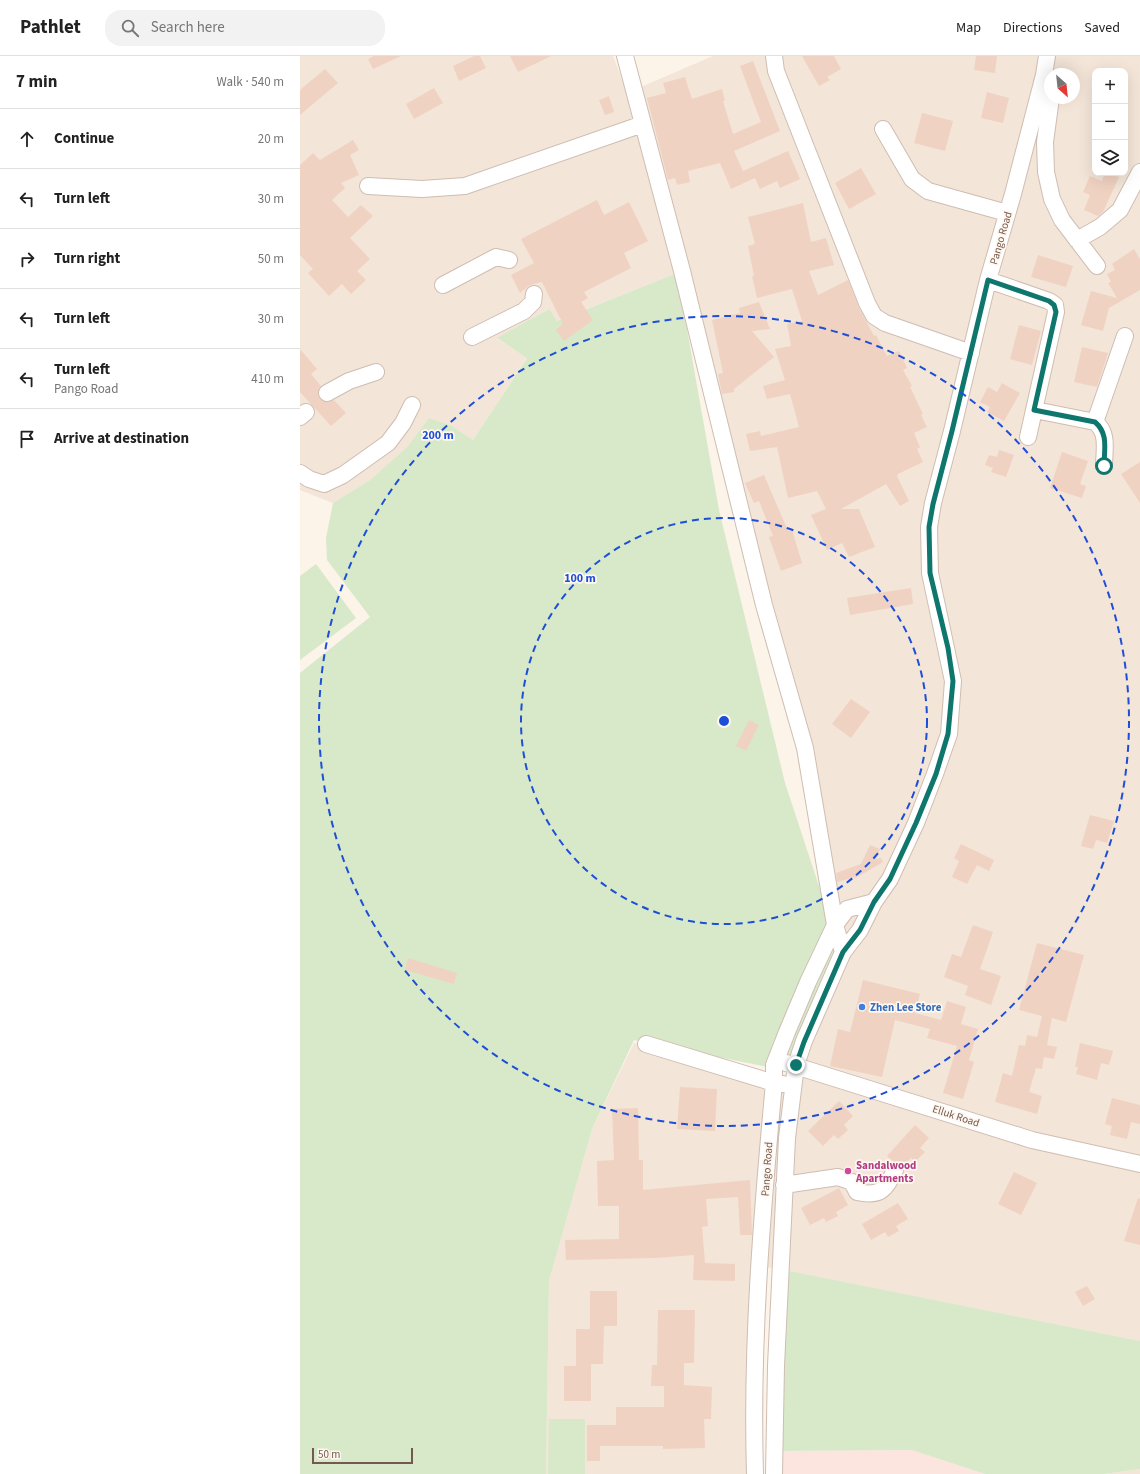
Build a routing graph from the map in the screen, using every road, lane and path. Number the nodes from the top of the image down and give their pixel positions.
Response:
1 (625, 56) edge
2 (774, 56) edge
3 (1047, 56) edge
4 (1047, 68) edge
5 (1044, 88) edge
6 (1050, 104) edge
7 (643, 124) junction
8 (883, 129) dead end
9 (1140, 172) edge
10 (368, 186) dead end
11 (1007, 213) junction
12 (1077, 240) junction
13 (509, 260) dead end
14 (1097, 266) dead end
15 (988, 280) junction
16 (443, 285) dead end
17 (534, 294) dead end
18 (1125, 336) dead end
19 (472, 337) dead end
20 (971, 352) junction
21 (376, 372) dead end
22 (328, 393) dead end
23 (412, 405) dead end
24 (1034, 410) junction
25 (1095, 422) junction
26 (1028, 437) dead end
27 (1104, 466) dead end
28 (300, 473) edge
29 (874, 902) junction
30 (835, 926) junction
31 (843, 952) junction
32 (646, 1044) dead end
33 (775, 1061) junction
34 (796, 1065) junction
35 (774, 1083) junction
36 (793, 1085) junction
37 (1140, 1164) edge
38 (895, 1170) dead end
39 (784, 1185) junction
40 (755, 1474) edge
41 (774, 1474) edge

1 - 7 street
2 - 20 street
3 - 4 street, Pango Road
5 - 11 street, Pango Road
6 - 12 street
7 - 10 street
7 - 30 street
8 - 11 street
9 - 12 street
11 - 15 street, Pango Road
12 - 14 street
13 - 16 street
15 - 20 street, Pango Road
15 - 24 street
17 - 19 street
18 - 25 street
20 - 29 street, Pango Road
21 - 22 street
23 - 28 street
24 - 25 street
24 - 26 street
25 - 27 street
29 - 30 street, Pango Road
29 - 31 street, Pango Road
30 - 31 street
30 - 33 street, Pango Road
31 - 34 street, Pango Road
32 - 35 street
33 - 34 street, Elluk Road
33 - 35 street, Pango Road
34 - 36 street, Pango Road
34 - 37 street, Elluk Road
35 - 36 street
35 - 40 street, Pango Road
36 - 39 street, Pango Road
38 - 39 street
39 - 41 street, Pango Road

